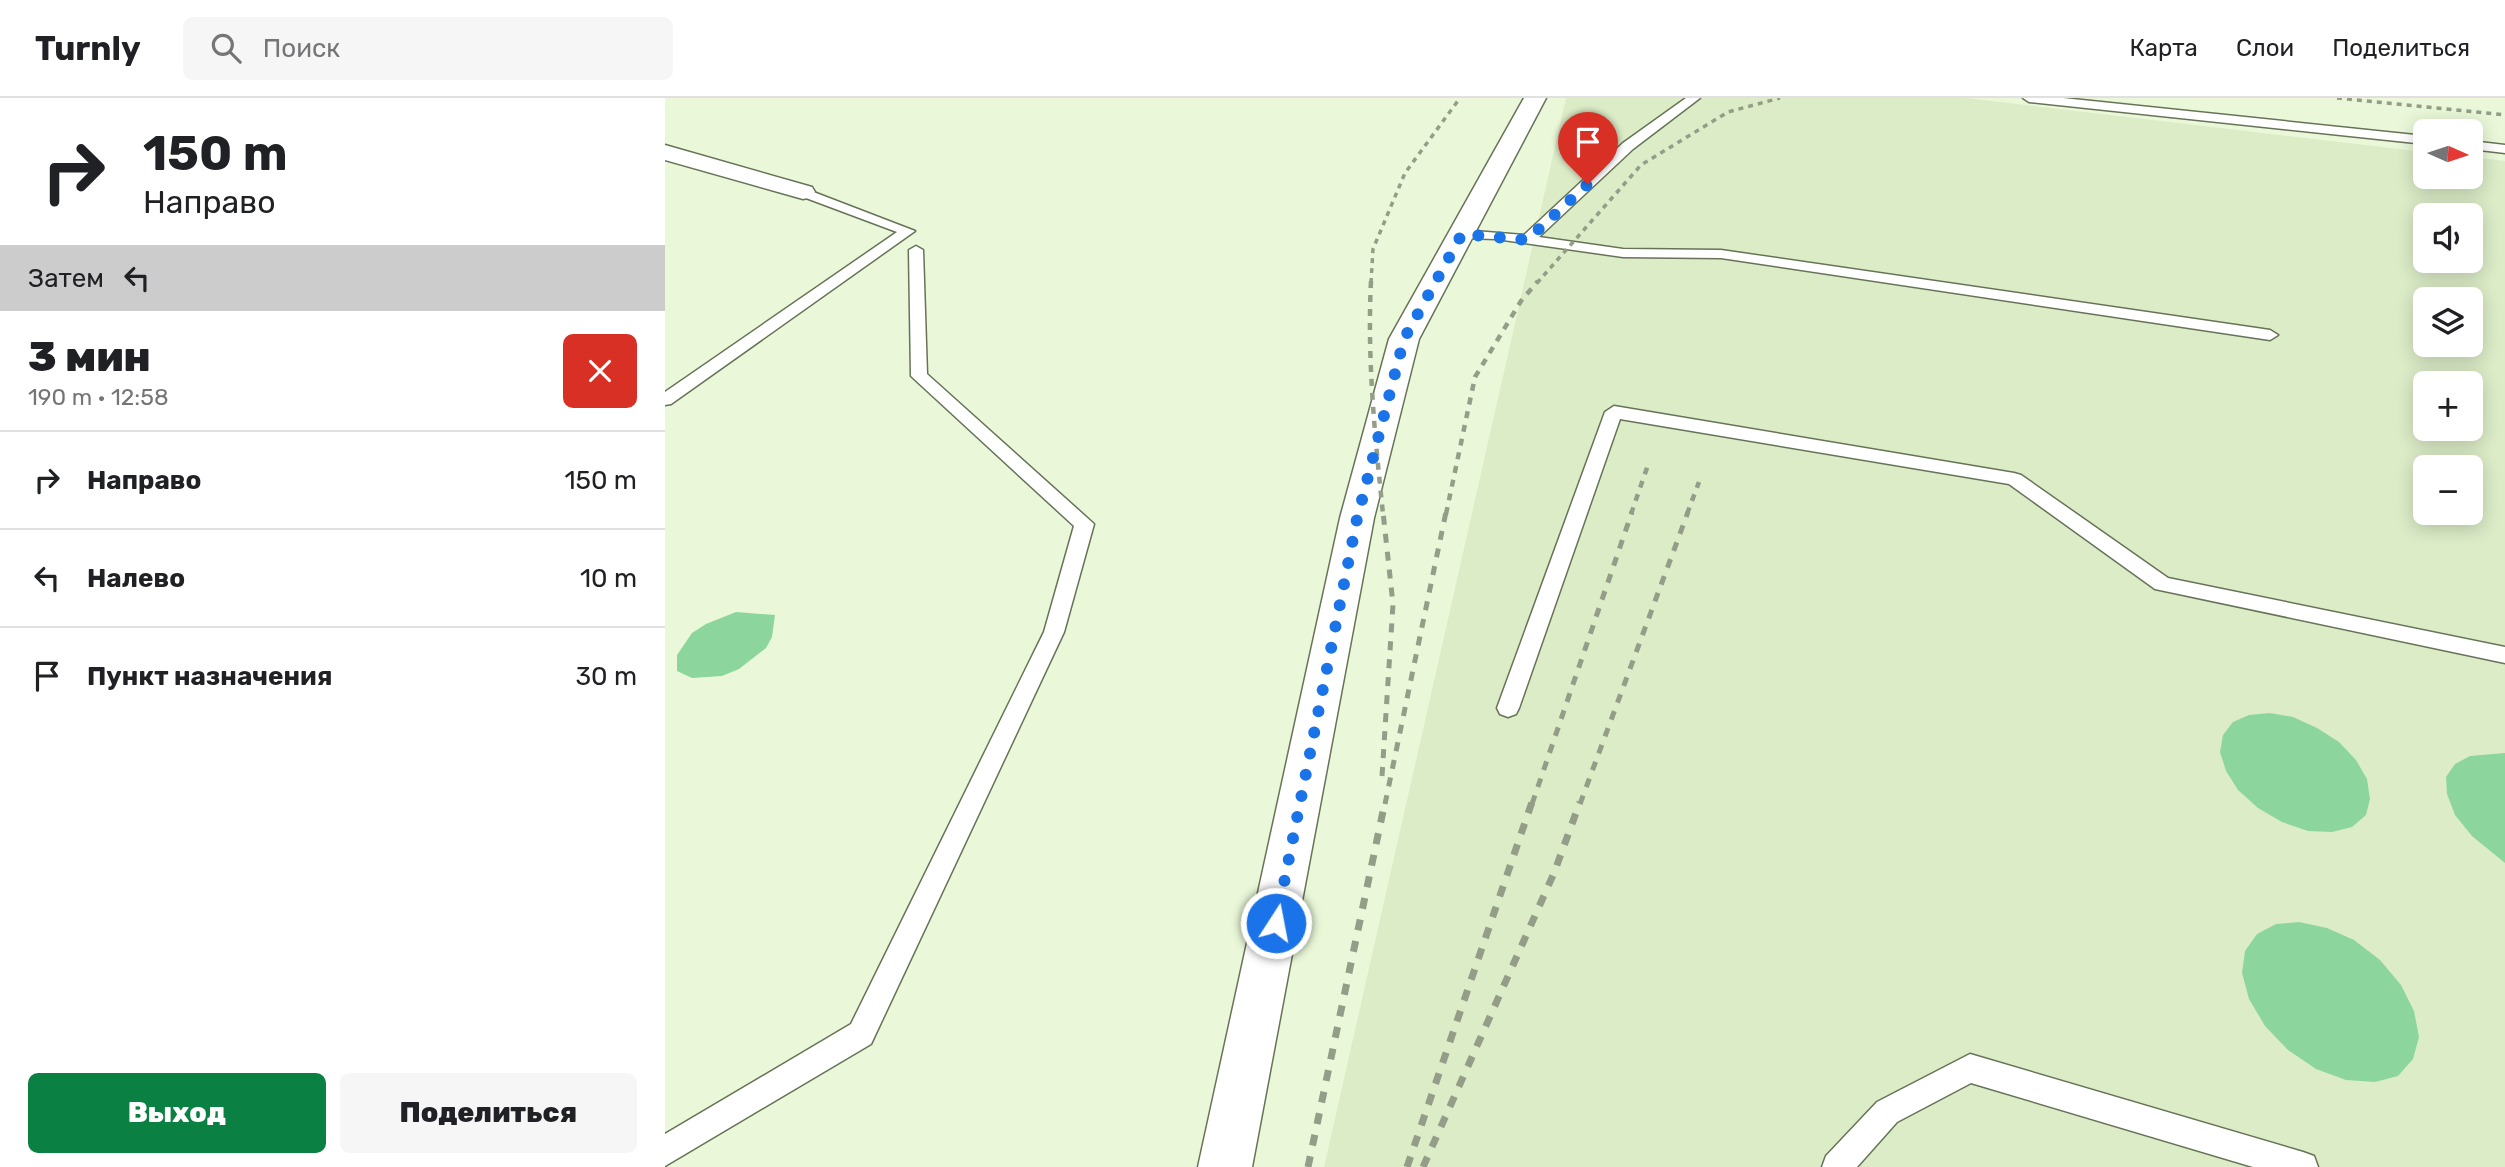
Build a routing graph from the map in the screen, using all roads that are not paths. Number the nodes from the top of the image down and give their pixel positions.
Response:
1 (1535, 98) edge
2 (1694, 98) edge
3 (2029, 98) edge
4 (2413, 140) edge
5 (2483, 146) edge
6 (2505, 149) edge
7 (665, 152) edge
8 (803, 192) joint
9 (1462, 234) junction
10 (1527, 240) junction
11 (916, 250) dead end
12 (2270, 335) dead end
13 (665, 400) edge
14 (2505, 655) edge
15 (1508, 708) dead end
16 (665, 1152) edge
17 (1225, 1167) edge
18 (1837, 1167) edge
19 (2303, 1167) edge

1 - 9 street
2 - 10 lane
3 - 4 lane
5 - 6 lane
7 - 8 street
8 - 13 lane
9 - 10 lane
9 - 17 street
10 - 12 lane
11 - 16 lane
14 - 15 lane
18 - 19 lane

